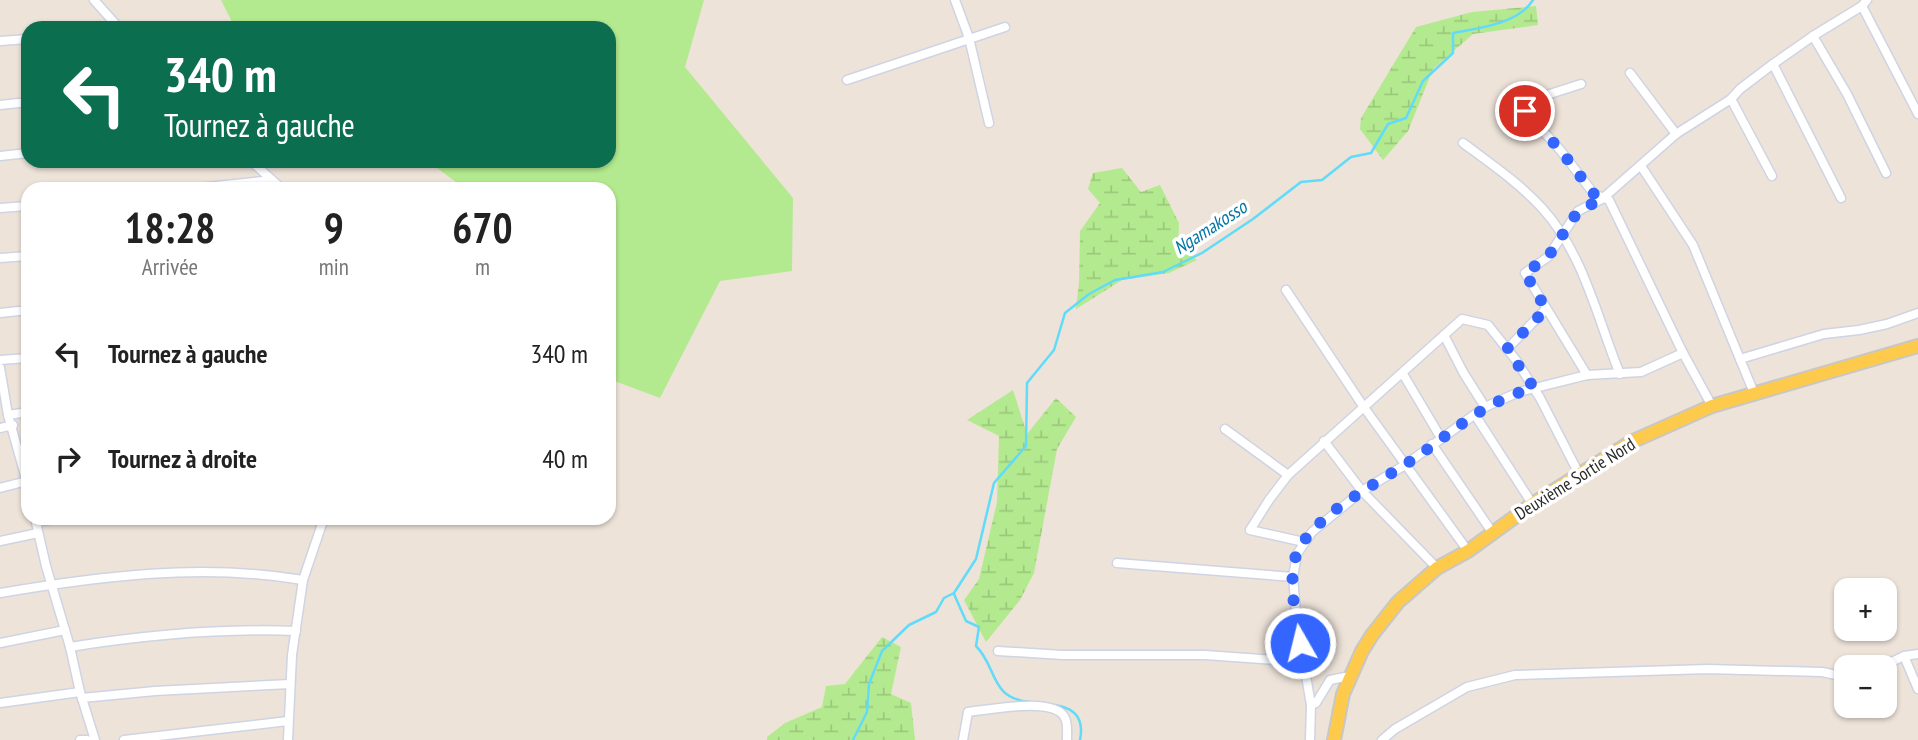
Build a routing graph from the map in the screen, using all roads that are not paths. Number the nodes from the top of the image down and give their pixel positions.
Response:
1 (94, 0) edge
2 (955, 0) edge
3 (1865, 3) edge
4 (113, 21) edge
5 (1005, 27) dead end
6 (1813, 36) junction
7 (969, 38) junction
8 (21, 40) edge
9 (0, 41) edge
10 (1773, 64) junction
11 (1630, 73) dead end
12 (847, 80) dead end
13 (1581, 84) dead end
14 (1731, 99) junction
15 (21, 103) edge
16 (0, 105) edge
17 (1918, 114) edge
18 (989, 123) dead end
19 (1676, 134) junction
20 (1463, 143) dead end
21 (21, 154) edge
22 (0, 156) edge
23 (1641, 166) junction
24 (259, 168) edge
25 (1886, 173) dead end
26 (1772, 176) dead end
27 (272, 180) joint
28 (253, 182) edge
29 (1841, 198) dead end
30 (1602, 199) junction
31 (21, 206) edge
32 (0, 208) edge
33 (1562, 237) junction
34 (21, 256) edge
35 (0, 258) edge
36 (1286, 290) dead end
37 (1546, 309) junction
38 (21, 311) edge
39 (0, 313) edge
40 (1918, 313) edge
41 (1444, 335) junction
42 (1918, 346) edge
43 (1507, 349) junction
44 (1683, 353) junction
45 (21, 358) edge
46 (1740, 359) junction
47 (0, 360) edge
48 (0, 368) edge
49 (1403, 373) junction
50 (1620, 374) junction
51 (1587, 375) junction
52 (1, 382) edge
53 (1534, 388) junction
54 (1754, 393) junction
55 (1712, 406) junction
56 (1363, 407) junction
57 (1485, 407) junction
58 (21, 413) edge
59 (8, 415) junction
60 (1475, 415) junction
61 (12, 425) junction
62 (0, 428) edge
63 (1224, 429) dead end
64 (1441, 438) junction
65 (1324, 441) junction
66 (1433, 444) junction
67 (21, 452) edge
68 (1405, 465) junction
69 (1579, 474) junction
70 (1288, 475) junction
71 (21, 485) edge
72 (0, 488) edge
73 (1362, 491) junction
74 (1533, 505) junction
75 (36, 525) edge
76 (322, 525) edge
77 (1492, 532) junction
78 (38, 533) junction
79 (0, 541) edge
80 (1304, 542) junction
81 (1468, 551) junction
82 (1117, 563) dead end
83 (1437, 568) junction
84 (1293, 577) junction
85 (303, 580) junction
86 (52, 584) junction
87 (0, 593) edge
88 (65, 630) junction
89 (296, 631) junction
90 (0, 643) edge
91 (71, 647) junction
92 (998, 652) dead end
93 (1918, 654) edge
94 (1904, 656) junction
95 (1897, 659) edge
96 (1303, 662) junction
97 (1834, 674) edge
98 (1350, 676) junction
99 (290, 684) junction
100 (1918, 689) edge
101 (81, 695) junction
102 (0, 703) edge
103 (1311, 705) junction
104 (288, 721) junction
105 (80, 740) edge
106 (87, 740) edge
107 (95, 740) edge
108 (124, 740) edge
109 (288, 740) edge
110 (963, 740) edge
111 (1067, 740) edge
112 (1310, 740) edge
113 (1334, 740) edge
114 (1382, 740) edge

1 - 4 street
2 - 7 street
3 - 6 street
3 - 17 street
5 - 7 street
6 - 10 street
6 - 25 street
7 - 12 street
7 - 18 street
8 - 9 street
10 - 14 street
10 - 29 street
11 - 19 street
13 - 30 street
14 - 19 street
14 - 26 street
15 - 16 street
19 - 23 street
20 - 33 street
21 - 22 street
23 - 30 street
23 - 46 street
24 - 27 street
27 - 28 street
30 - 33 street
30 - 44 street
31 - 32 street
33 - 37 street
33 - 50 street
34 - 35 street
36 - 56 street
37 - 43 street
37 - 51 street
38 - 39 street
40 - 46 street
41 - 43 street
41 - 49 street
41 - 57 street
42 - 54 main road, Deuxième Sortie Nord
43 - 53 street
44 - 50 street
44 - 55 street
45 - 47 street
46 - 54 street
48 - 52 street
49 - 56 street
49 - 64 street
50 - 51 street
51 - 53 street
52 - 59 street
53 - 57 street
53 - 69 street
54 - 55 main road, Deuxième Sortie Nord
55 - 69 main road, Deuxième Sortie Nord
56 - 65 street
56 - 68 street
57 - 60 street
58 - 59 street
59 - 61 street
60 - 64 street
60 - 74 street
61 - 62 street
61 - 67 street
63 - 70 street
64 - 66 street
65 - 70 street
65 - 73 street
66 - 68 street
66 - 77 street
68 - 73 street
68 - 81 street
69 - 74 main road, Deuxième Sortie Nord
70 - 80 street
71 - 72 street
73 - 80 street
73 - 83 street
74 - 77 main road, Deuxième Sortie Nord
75 - 78 street
76 - 85 street
77 - 81 main road, Deuxième Sortie Nord
78 - 79 street
78 - 86 street
80 - 84 street
81 - 83 main road, Deuxième Sortie Nord
82 - 84 street
83 - 98 main road, Deuxième Sortie Nord
84 - 96 street
85 - 86 street
85 - 89 street
86 - 87 street
86 - 88 street
88 - 90 street
88 - 91 street
89 - 91 street
89 - 99 street
91 - 101 street
92 - 96 street
93 - 94 street
94 - 95 street
94 - 100 street
96 - 103 street
97 - 114 street
98 - 103 street
98 - 113 main road, Deuxième Sortie Nord
99 - 101 street
99 - 104 street
101 - 102 street
101 - 107 street
103 - 112 street
104 - 108 street
104 - 109 street
105 - 106 street
110 - 111 street

